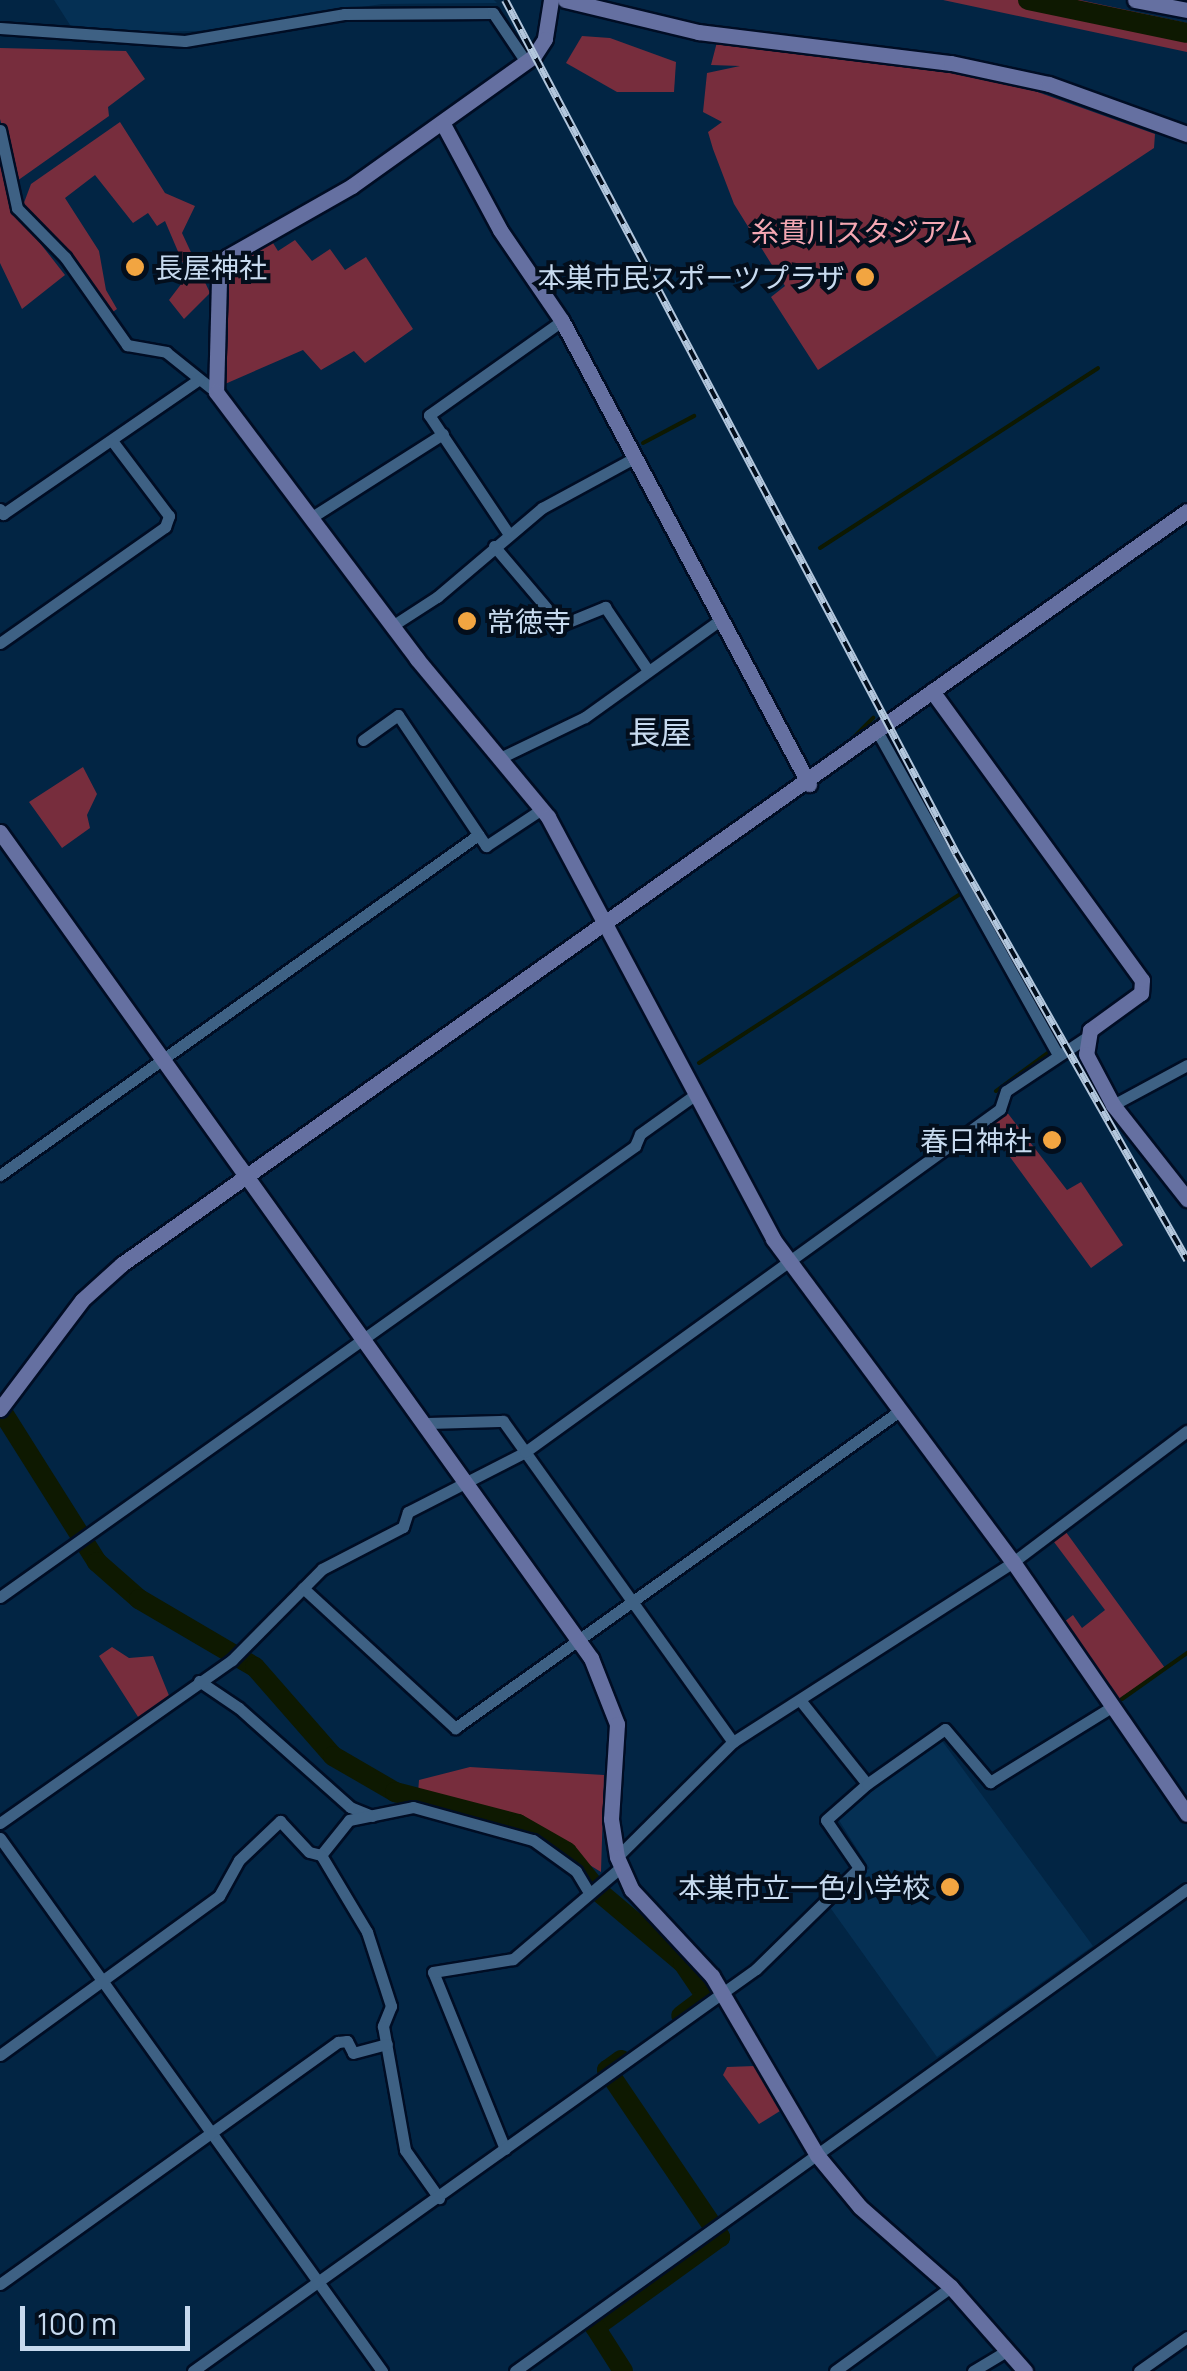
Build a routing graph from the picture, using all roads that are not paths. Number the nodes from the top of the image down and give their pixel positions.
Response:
1 (551, 0) edge
2 (564, 0) edge
3 (1134, 0) edge
4 (1187, 10) edge
5 (0, 28) edge
6 (526, 62) junction
7 (443, 124) junction
8 (0, 130) edge
9 (1187, 134) edge
10 (562, 321) junction
11 (198, 380) junction
12 (216, 392) junction
13 (442, 434) junction
14 (112, 442) junction
15 (634, 458) junction
16 (0, 509) edge
17 (1187, 511) edge
18 (312, 517) junction
19 (508, 533) junction
20 (494, 546) junction
21 (720, 620) junction
22 (392, 626) junction
23 (0, 643) edge
24 (648, 669) junction
25 (932, 692) junction
26 (877, 731) junction
27 (362, 740) dead end
28 (500, 758) junction
29 (809, 784) junction
30 (542, 809) junction
31 (0, 832) edge
32 (478, 835) junction
33 (608, 922) junction
34 (1084, 1039) junction
35 (1058, 1055) junction
36 (162, 1060) junction
37 (1187, 1065) edge
38 (696, 1094) junction
39 (1113, 1105) junction
40 (0, 1175) edge
41 (246, 1177) junction
42 (1187, 1199) edge
43 (789, 1261) junction
44 (364, 1339) junction
45 (2, 1401) edge
46 (898, 1412) junction
47 (424, 1423) junction
48 (1187, 1431) edge
49 (525, 1452) junction
50 (468, 1486) junction
51 (1013, 1562) junction
52 (303, 1588) junction
53 (0, 1597) edge
54 (634, 1603) junction
55 (578, 1639) junction
56 (199, 1681) junction
57 (800, 1700) junction
58 (1113, 1706) junction
59 (732, 1742) junction
60 (867, 1784) junction
61 (1187, 1814) edge
62 (372, 1816) junction
63 (0, 1824) edge
64 (0, 1838) edge
65 (321, 1854) junction
66 (619, 1862) junction
67 (587, 1889) junction
68 (1187, 1889) edge
69 (103, 1982) junction
70 (723, 1992) junction
71 (386, 2044) junction
72 (0, 2055) edge
73 (210, 2134) junction
74 (505, 2150) junction
75 (817, 2155) junction
76 (439, 2198) junction
77 (319, 2283) junction
78 (0, 2284) edge
79 (951, 2287) junction
80 (1187, 2337) edge
81 (1005, 2352) junction
82 (193, 2371) edge
83 (382, 2371) edge
84 (516, 2371) edge
85 (835, 2371) edge
86 (974, 2371) edge
87 (1025, 2371) edge
88 (1139, 2371) edge

1 - 6 street
2 - 9 street
3 - 4 street
5 - 6 street
6 - 7 street
7 - 10 street
7 - 12 street
8 - 11 street
10 - 13 street
10 - 15 street
11 - 12 street
11 - 14 street
12 - 18 street
13 - 18 street
13 - 19 street
14 - 16 street
14 - 23 street
15 - 19 street
15 - 21 street
17 - 25 street
18 - 22 street
19 - 20 street
20 - 22 street
20 - 24 street
21 - 24 street
21 - 29 street
22 - 28 street
24 - 28 street
25 - 26 street
25 - 34 street
26 - 29 street
26 - 35 street
27 - 32 street
28 - 30 street
29 - 33 street
30 - 32 street
30 - 33 street
31 - 36 street
32 - 36 street
33 - 38 street
33 - 41 street
34 - 35 street
34 - 39 street
35 - 43 street
36 - 40 street
36 - 41 street
37 - 39 street
38 - 43 street
38 - 44 street
39 - 42 street
41 - 44 street
41 - 45 street
43 - 46 street
43 - 49 street
44 - 47 street
44 - 53 street
46 - 51 street
46 - 54 street
47 - 49 street
47 - 50 street
48 - 51 street
49 - 50 street
49 - 54 street
50 - 52 street
50 - 55 street
51 - 57 street
51 - 58 street
52 - 55 street
52 - 56 street
54 - 55 street
54 - 59 street
55 - 66 street
56 - 62 street
56 - 63 street
57 - 59 street
57 - 60 street
58 - 60 street
58 - 61 street
59 - 66 street
60 - 70 street
62 - 65 street
62 - 67 street
64 - 69 street
65 - 69 street
65 - 71 street
66 - 67 street
66 - 70 street
67 - 74 street
68 - 75 street
69 - 72 street
69 - 73 street
70 - 74 street
70 - 75 street
71 - 73 street
71 - 76 street
73 - 77 street
73 - 78 street
74 - 76 street
75 - 79 street
75 - 84 street
76 - 77 street
77 - 82 street
77 - 83 street
79 - 81 street
79 - 85 street
80 - 88 street
81 - 86 street
81 - 87 street

